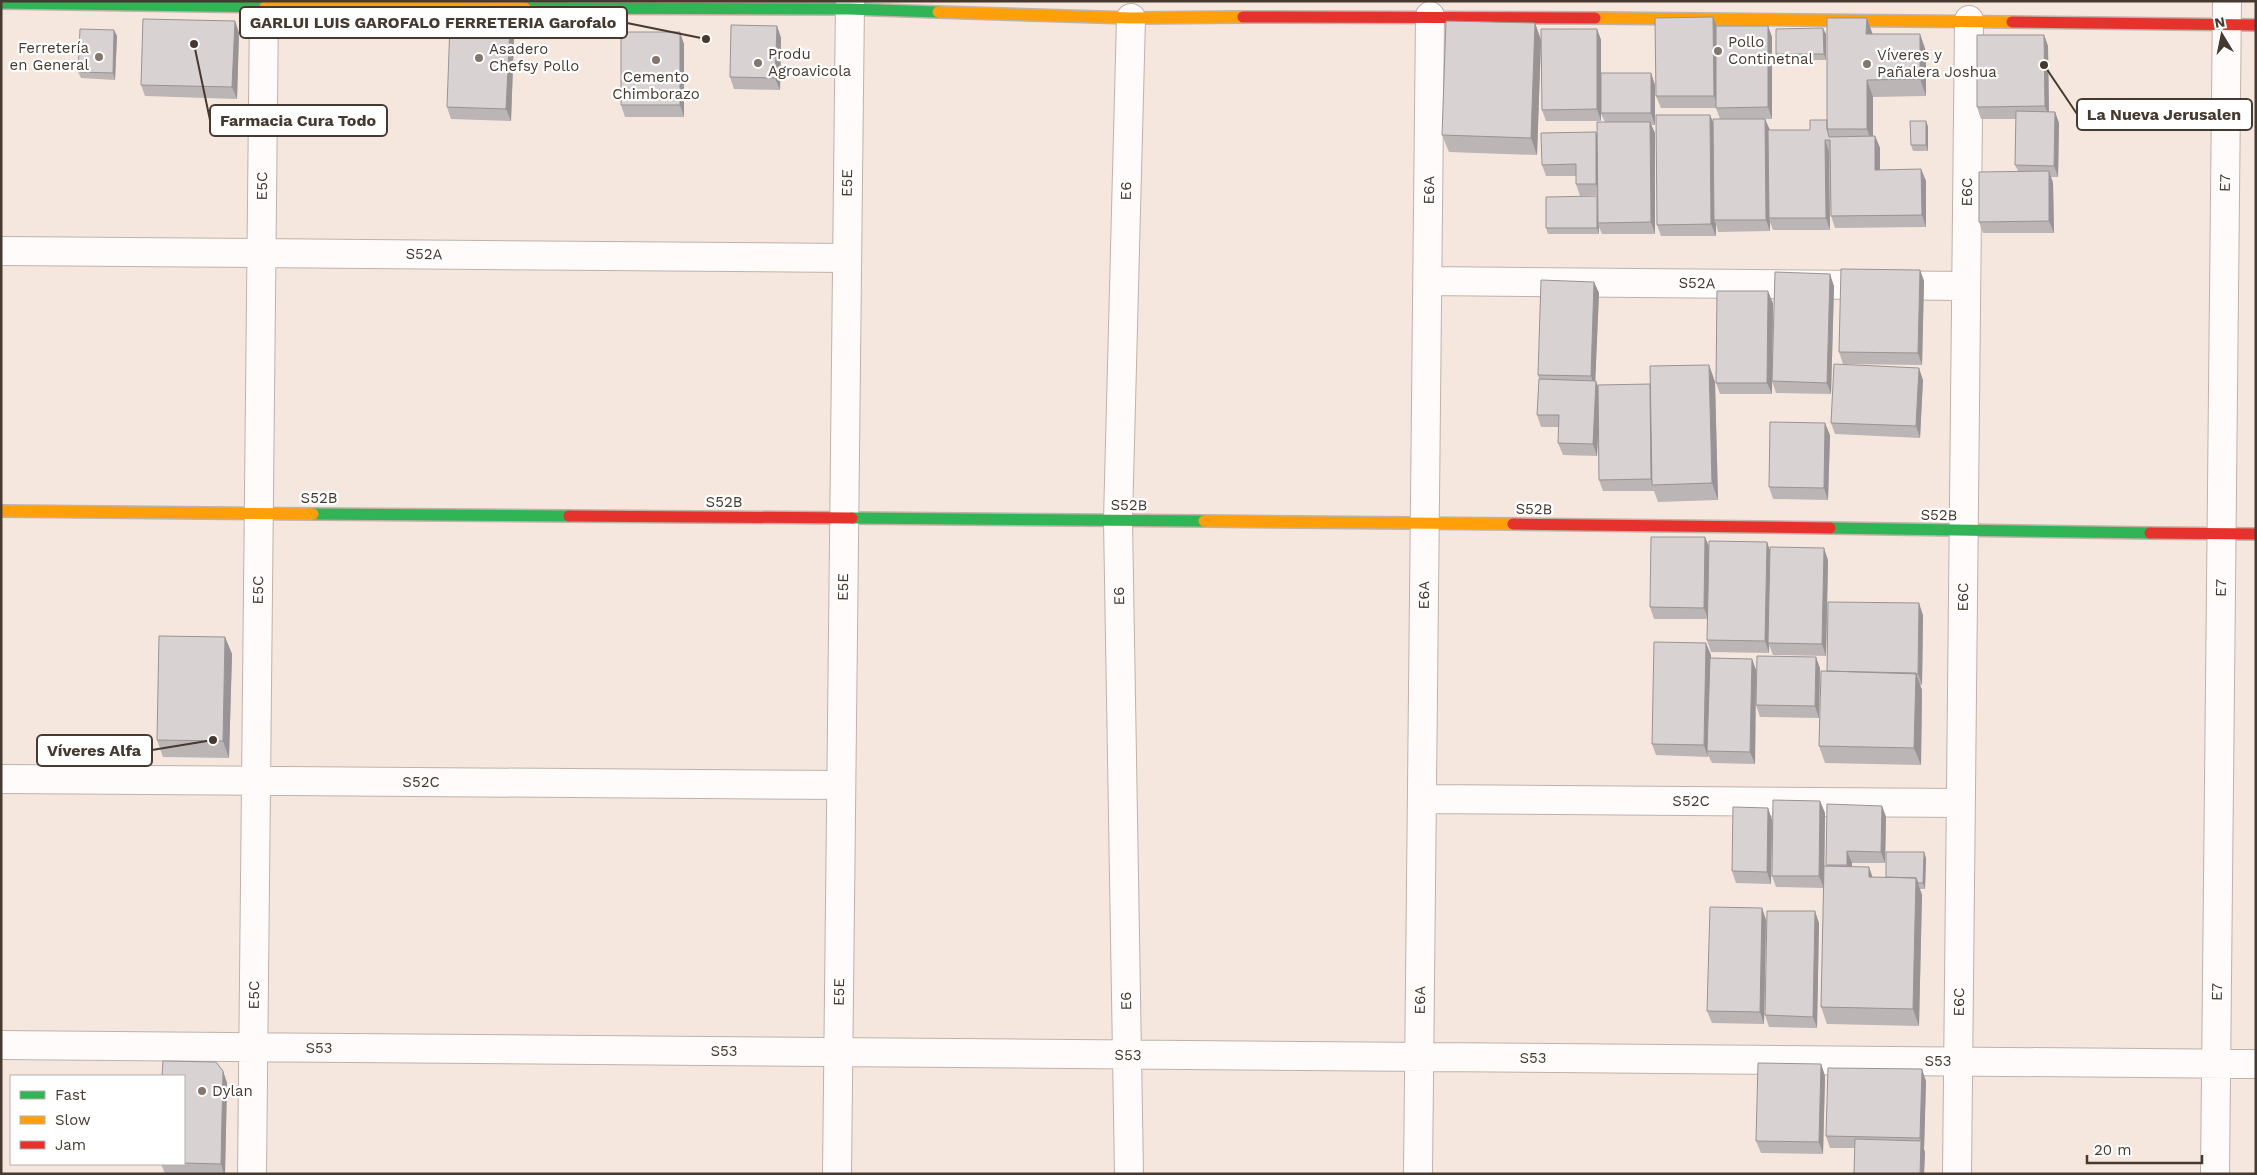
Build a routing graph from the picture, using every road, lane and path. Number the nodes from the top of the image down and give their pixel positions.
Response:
1 (1, 3) edge
2 (850, 5) edge
3 (264, 7) junction
4 (2227, 13) edge
5 (1430, 16) junction
6 (1131, 18) junction
7 (1969, 20) junction
8 (2256, 25) edge
9 (1, 251) edge
10 (262, 252) junction
11 (846, 258) junction
12 (1428, 281) junction
13 (1966, 286) junction
14 (1, 511) edge
15 (259, 513) junction
16 (844, 518) junction
17 (1118, 520) junction
18 (1425, 523) junction
19 (1964, 531) junction
20 (2221, 533) junction
21 (2256, 534) edge
22 (1, 779) edge
23 (256, 781) junction
24 (841, 785) junction
25 (1422, 799) junction
26 (1961, 803) junction
27 (1, 1045) edge
28 (253, 1048) junction
29 (838, 1052) junction
30 (1126, 1055) junction
31 (1419, 1057) junction
32 (1958, 1061) junction
33 (2216, 1064) junction
34 (2256, 1064) edge
35 (252, 1174) edge
36 (837, 1174) edge
37 (1129, 1174) edge
38 (1418, 1174) edge
39 (1957, 1174) edge
40 (2214, 1174) edge

1 - 3 main road
2 - 3 main road
2 - 6 main road
2 - 11 street, E5E
3 - 10 street, E5C
4 - 7 main road
4 - 8 main road
4 - 20 street, E7
5 - 6 main road
5 - 7 main road
5 - 12 street, E6A
6 - 17 street, E6
7 - 13 street, E6C
9 - 10 street, S52A
10 - 11 street, S52A
10 - 15 street, E5C
11 - 16 street, E5E
12 - 13 street, S52A
12 - 18 street, E6A
13 - 19 street, E6C
14 - 15 main road, S52B
15 - 16 main road, S52B
15 - 23 street, E5C
16 - 17 main road, S52B
16 - 24 street, E5E
17 - 18 main road, S52B
17 - 30 street, E6
18 - 19 main road, S52B
18 - 25 street, E6A
19 - 20 main road, S52B
19 - 26 street, E6C
20 - 21 main road, S52B
20 - 33 street, E7
22 - 23 street, S52C
23 - 24 street, S52C
23 - 28 street, E5C
24 - 29 street, E5E
25 - 26 street, S52C
25 - 31 street, E6A
26 - 32 street, E6C
27 - 28 street, S53
28 - 29 street, S53
28 - 35 street, E5C
29 - 30 street, S53
29 - 36 street, E5E
30 - 31 street, S53
30 - 37 street, E6
31 - 32 street, S53
31 - 38 street, E6A
32 - 33 street, S53
32 - 39 street, E6C
33 - 34 street, S53
33 - 40 street, E7

